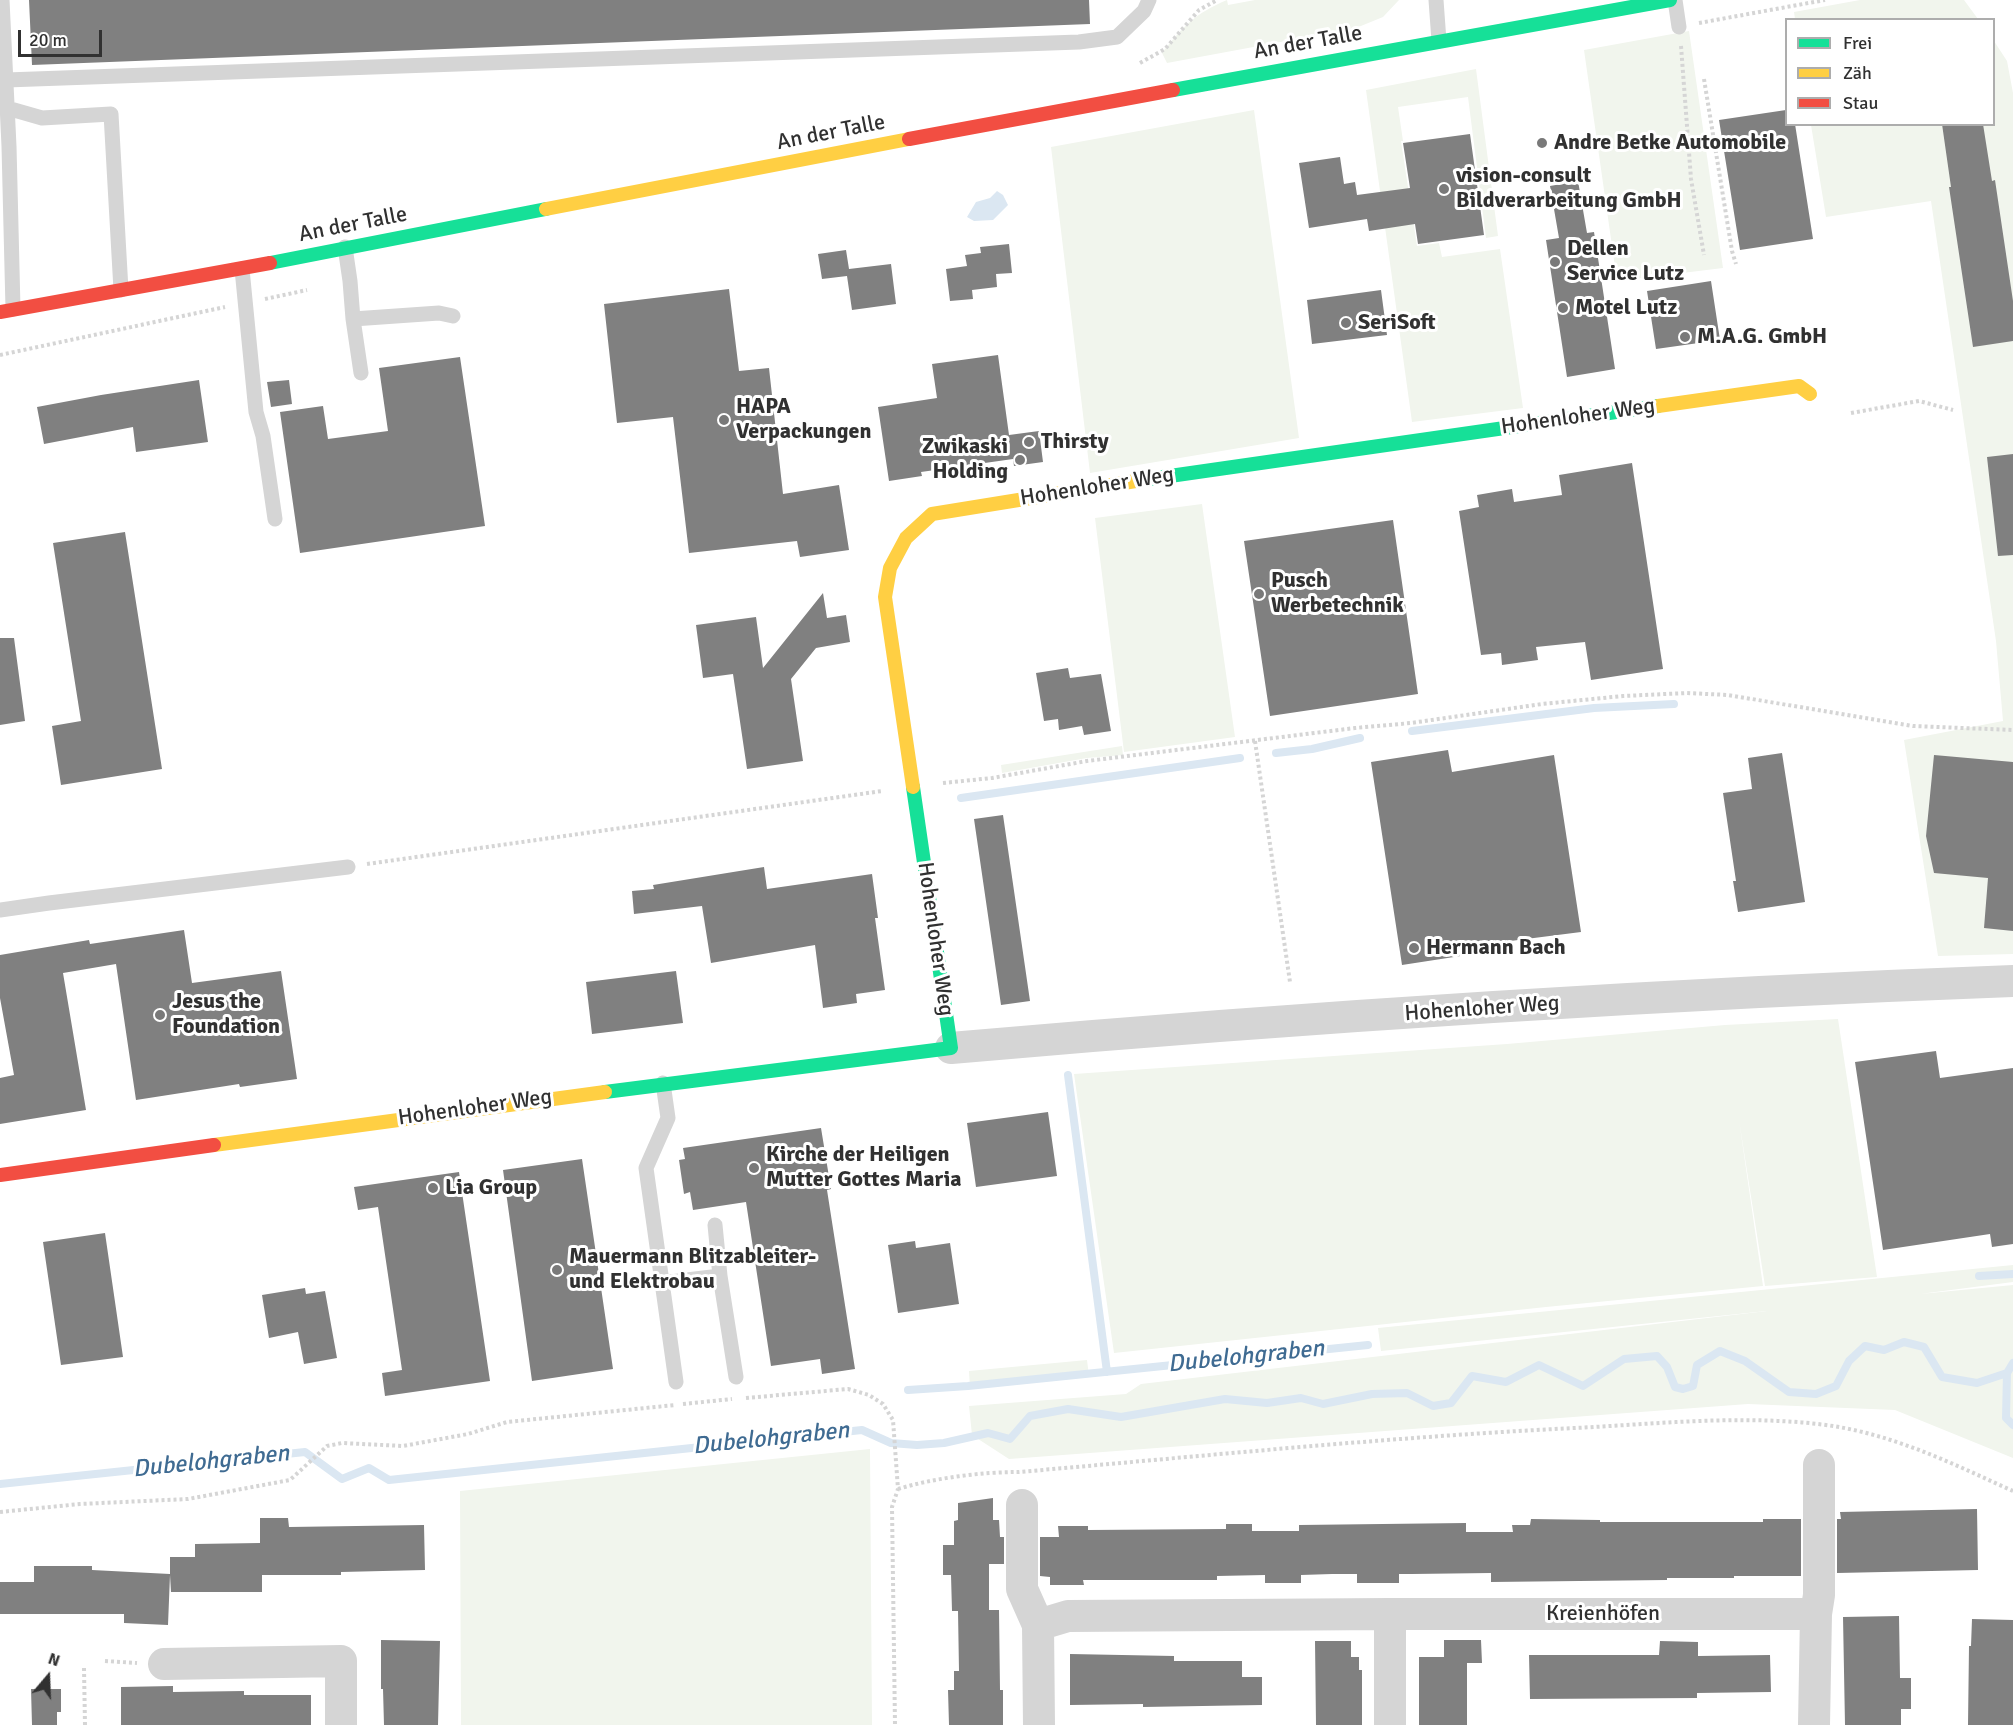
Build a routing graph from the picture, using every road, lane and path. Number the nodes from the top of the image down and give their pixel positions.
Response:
1 (2, 0) edge
2 (1149, 0) edge
3 (1436, 0) edge
4 (1670, 0) edge
5 (1676, 0) edge
6 (1679, 27) joint
7 (1439, 41) junction
8 (1704, 79) dead end
9 (6, 81) junction
10 (4, 107) edge
11 (345, 248) junction
12 (1704, 255) dead end
13 (1736, 264) dead end
14 (242, 269) junction
15 (121, 290) junction
16 (6, 310) edge
17 (453, 316) dead end
18 (352, 320) junction
19 (361, 373) dead end
20 (1810, 394) dead end
21 (1953, 410) dead end
22 (1851, 413) dead end
23 (275, 519) dead end
24 (2013, 730) edge
25 (1256, 741) junction
26 (914, 787) junction
27 (348, 867) joint
28 (0, 910) edge
29 (2013, 981) edge
30 (1290, 982) dead end
31 (951, 1048) junction
32 (663, 1083) junction
33 (0, 1175) edge
34 (715, 1225) dead end
35 (720, 1276) junction
36 (662, 1282) junction
37 (736, 1377) dead end
38 (676, 1382) dead end
39 (1819, 1464) dead end
40 (898, 1489) junction
41 (2013, 1491) edge
42 (1022, 1505) dead end
43 (0, 1512) edge
44 (1390, 1614) junction
45 (1816, 1614) junction
46 (1038, 1625) junction
47 (164, 1665) dead end
48 (84, 1668) dead end
49 (85, 1725) edge
50 (340, 1725) edge
51 (895, 1725) edge
52 (1039, 1725) edge
53 (1390, 1725) edge
54 (1814, 1725) edge

1 - 9 lane
2 - 9 lane
3 - 7 lane
4 - 7 street, An der Talle
5 - 6 lane
6 - 12 path
7 - 11 street, An der Talle
8 - 13 path
9 - 10 lane
10 - 15 lane
10 - 16 lane
11 - 14 street, An der Talle
11 - 18 lane
14 - 15 street, An der Talle
14 - 23 lane
15 - 16 street, An der Talle
17 - 18 lane
18 - 19 lane
20 - 26 street, Hohenloher Weg
21 - 22 path
24 - 25 path
25 - 26 path
25 - 30 path
26 - 27 path
26 - 31 street, Hohenloher Weg
27 - 28 lane
29 - 31 street, Hohenloher Weg
31 - 32 street, Hohenloher Weg
32 - 33 street, Hohenloher Weg
32 - 36 lane
34 - 35 lane
35 - 36 lane
35 - 37 lane
36 - 38 lane
39 - 45 street
40 - 41 path
40 - 43 path
40 - 51 path
42 - 46 street
44 - 45 street, Kreienhöfen
44 - 46 street, Kreienhöfen
44 - 53 street
45 - 54 street
46 - 52 street
47 - 50 street
48 - 49 path

